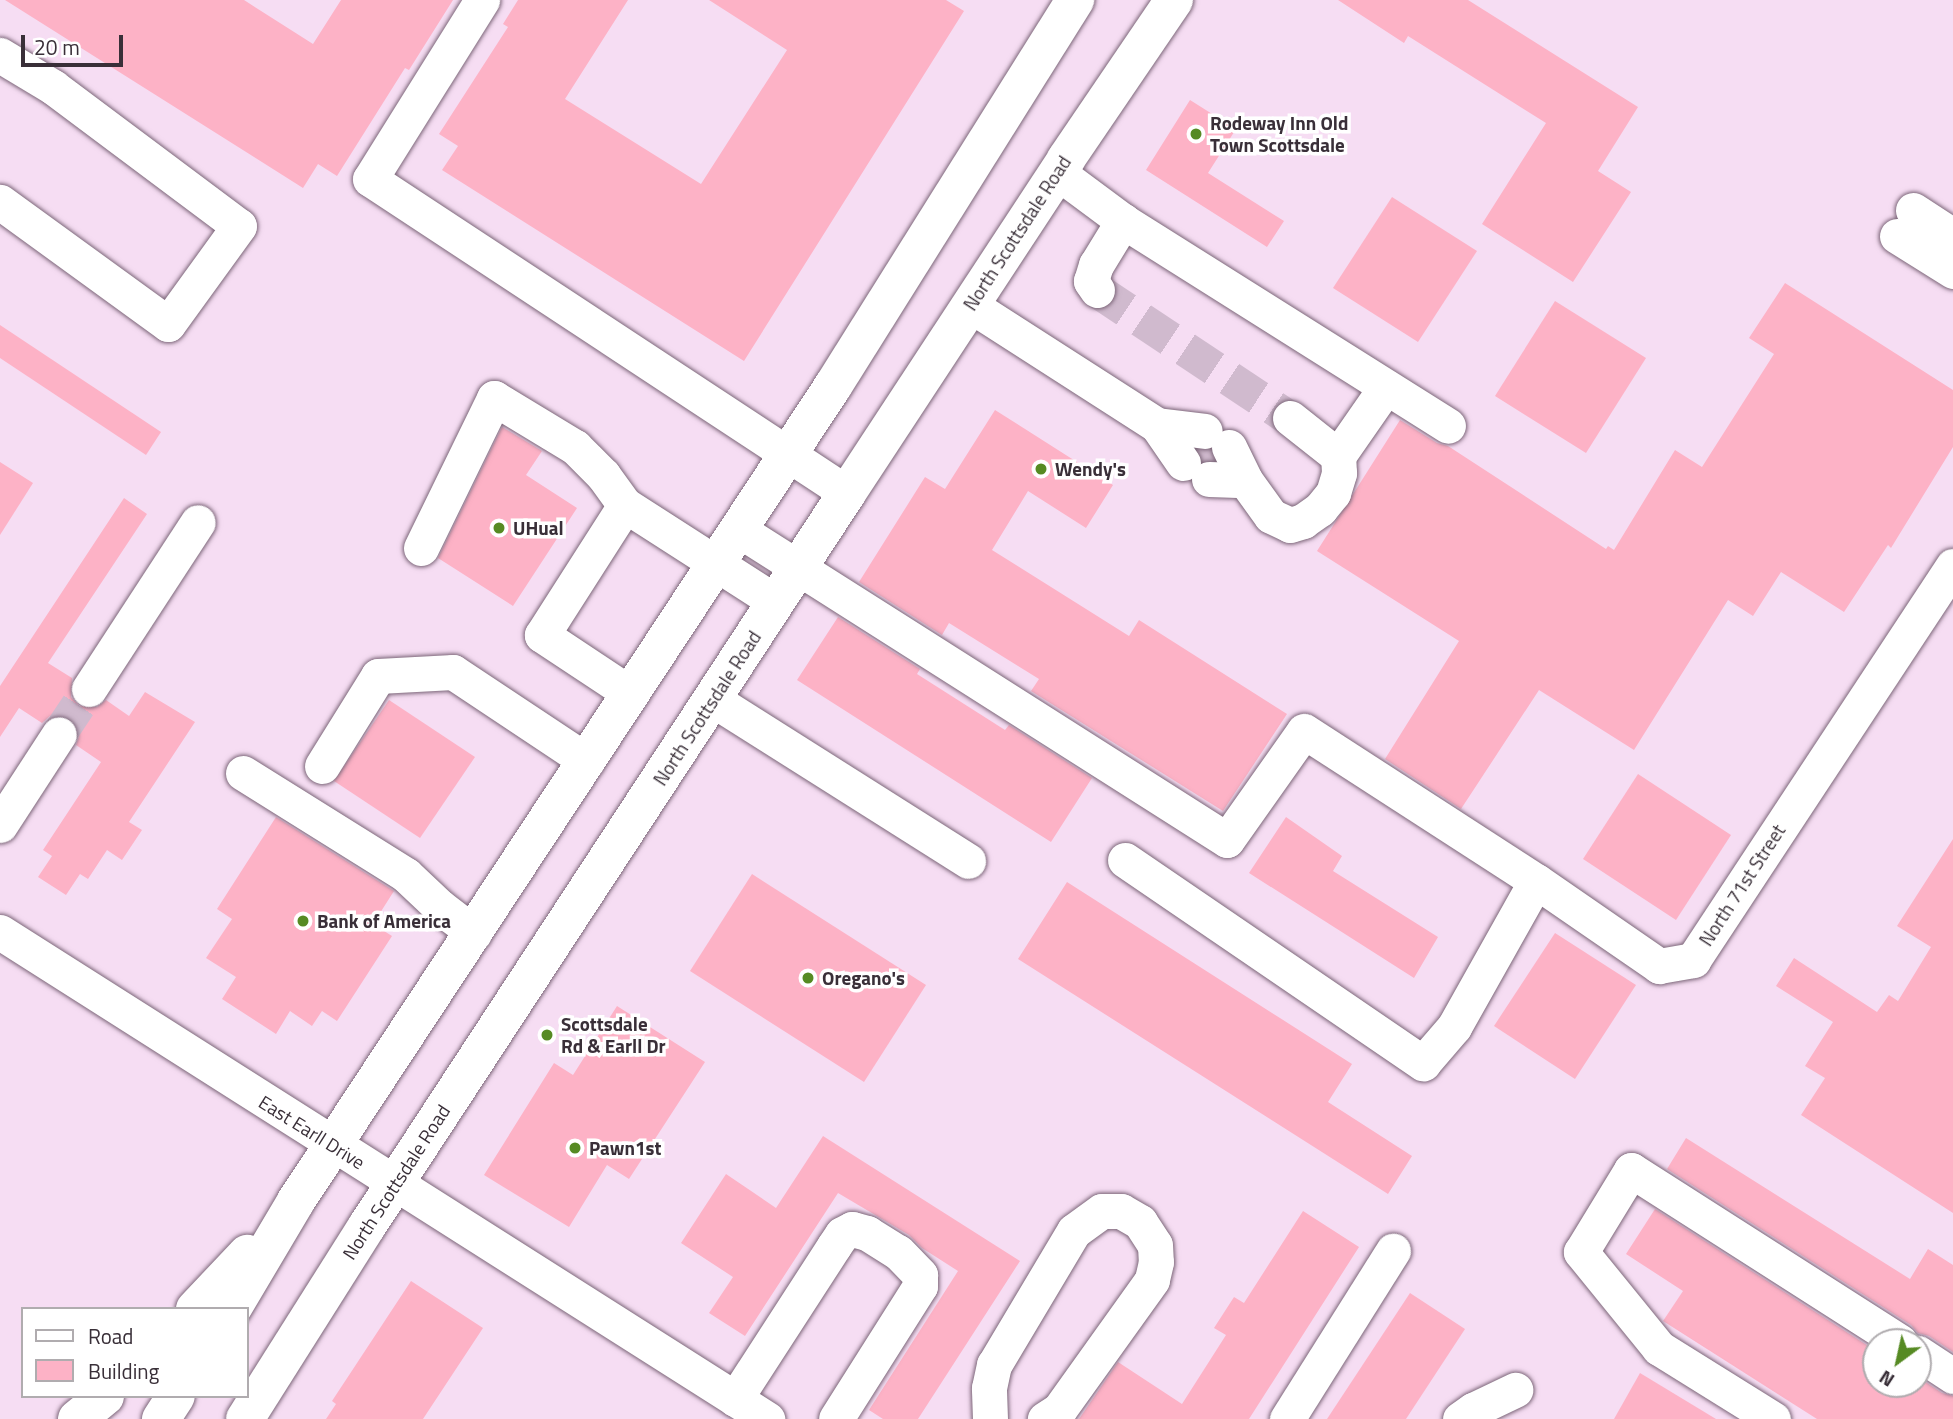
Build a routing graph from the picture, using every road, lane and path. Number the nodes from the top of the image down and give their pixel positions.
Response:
1 (482, 0) edge
2 (1075, 0) edge
3 (1174, 0) edge
4 (0, 55) edge
5 (1057, 172) junction
6 (0, 202) edge
7 (1123, 221) junction
8 (1953, 236) edge
9 (1953, 271) edge
10 (1097, 290) dead end
11 (970, 305) junction
12 (1386, 387) junction
13 (1290, 418) tunnel mouth
14 (1448, 426) dead end
15 (788, 454) junction
16 (1338, 456) junction
17 (847, 492) junction
18 (625, 505) junction
19 (198, 523) dead end
20 (739, 530) junction
21 (421, 548) dead end
22 (717, 562) junction
23 (1953, 566) edge
24 (798, 568) junction
25 (776, 601) junction
26 (89, 689) tunnel mouth
27 (631, 694) junction
28 (712, 699) junction
29 (59, 734) tunnel mouth
30 (587, 761) junction
31 (322, 766) dead end
32 (243, 774) dead end
33 (0, 825) edge
34 (1125, 860) dead end
35 (968, 861) dead end
36 (1536, 881) junction
37 (0, 932) edge
38 (474, 933) junction
39 (333, 1145) junction
40 (394, 1184) junction
41 (296, 1201) junction
42 (1393, 1251) dead end
43 (197, 1307) edge
44 (233, 1307) edge
45 (1878, 1328) edge
46 (1932, 1362) edge
47 (1953, 1376) edge
48 (1515, 1390) dead end
49 (103, 1398) edge
50 (175, 1398) edge
51 (735, 1399) junction
52 (77, 1419) edge
53 (161, 1419) edge
54 (245, 1419) edge
55 (767, 1419) edge
56 (836, 1419) edge
57 (990, 1419) edge
58 (1045, 1419) edge
59 (1287, 1419) edge
60 (1460, 1419) edge
61 (1773, 1419) edge

1 - 15 street
2 - 15 main road
3 - 5 main road, North Scottsdale Road
4 - 6 street
5 - 7 street
5 - 11 main road, North Scottsdale Road
7 - 10 street
7 - 12 street
8 - 9 street
11 - 16 street
11 - 17 main road, North Scottsdale Road
12 - 14 street
12 - 16 street
13 - 16 street
15 - 17 street
15 - 20 main road
17 - 24 main road, North Scottsdale Road
18 - 21 street
18 - 22 street
18 - 27 street
19 - 26 street
20 - 22 main road
20 - 24 street
22 - 25 street
22 - 27 main road
23 - 36 street, North 71st Street
24 - 25 main road, North Scottsdale Road
24 - 36 street, North 71st Street
25 - 28 main road, North Scottsdale Road
27 - 30 main road
28 - 35 street
28 - 40 main road, North Scottsdale Road
29 - 33 street
30 - 31 street
30 - 38 main road
32 - 38 street
34 - 36 street
37 - 39 street, East Earll Drive
38 - 39 main road
39 - 40 street, East Earll Drive
39 - 41 main road
40 - 51 street, East Earll Drive
40 - 54 main road, North Scottsdale Road
41 - 43 main road
41 - 44 main road
42 - 59 street
45 - 61 street
46 - 47 street
48 - 60 street
49 - 52 main road
50 - 53 main road
51 - 55 street, East Earll Drive
51 - 56 street
57 - 58 street

